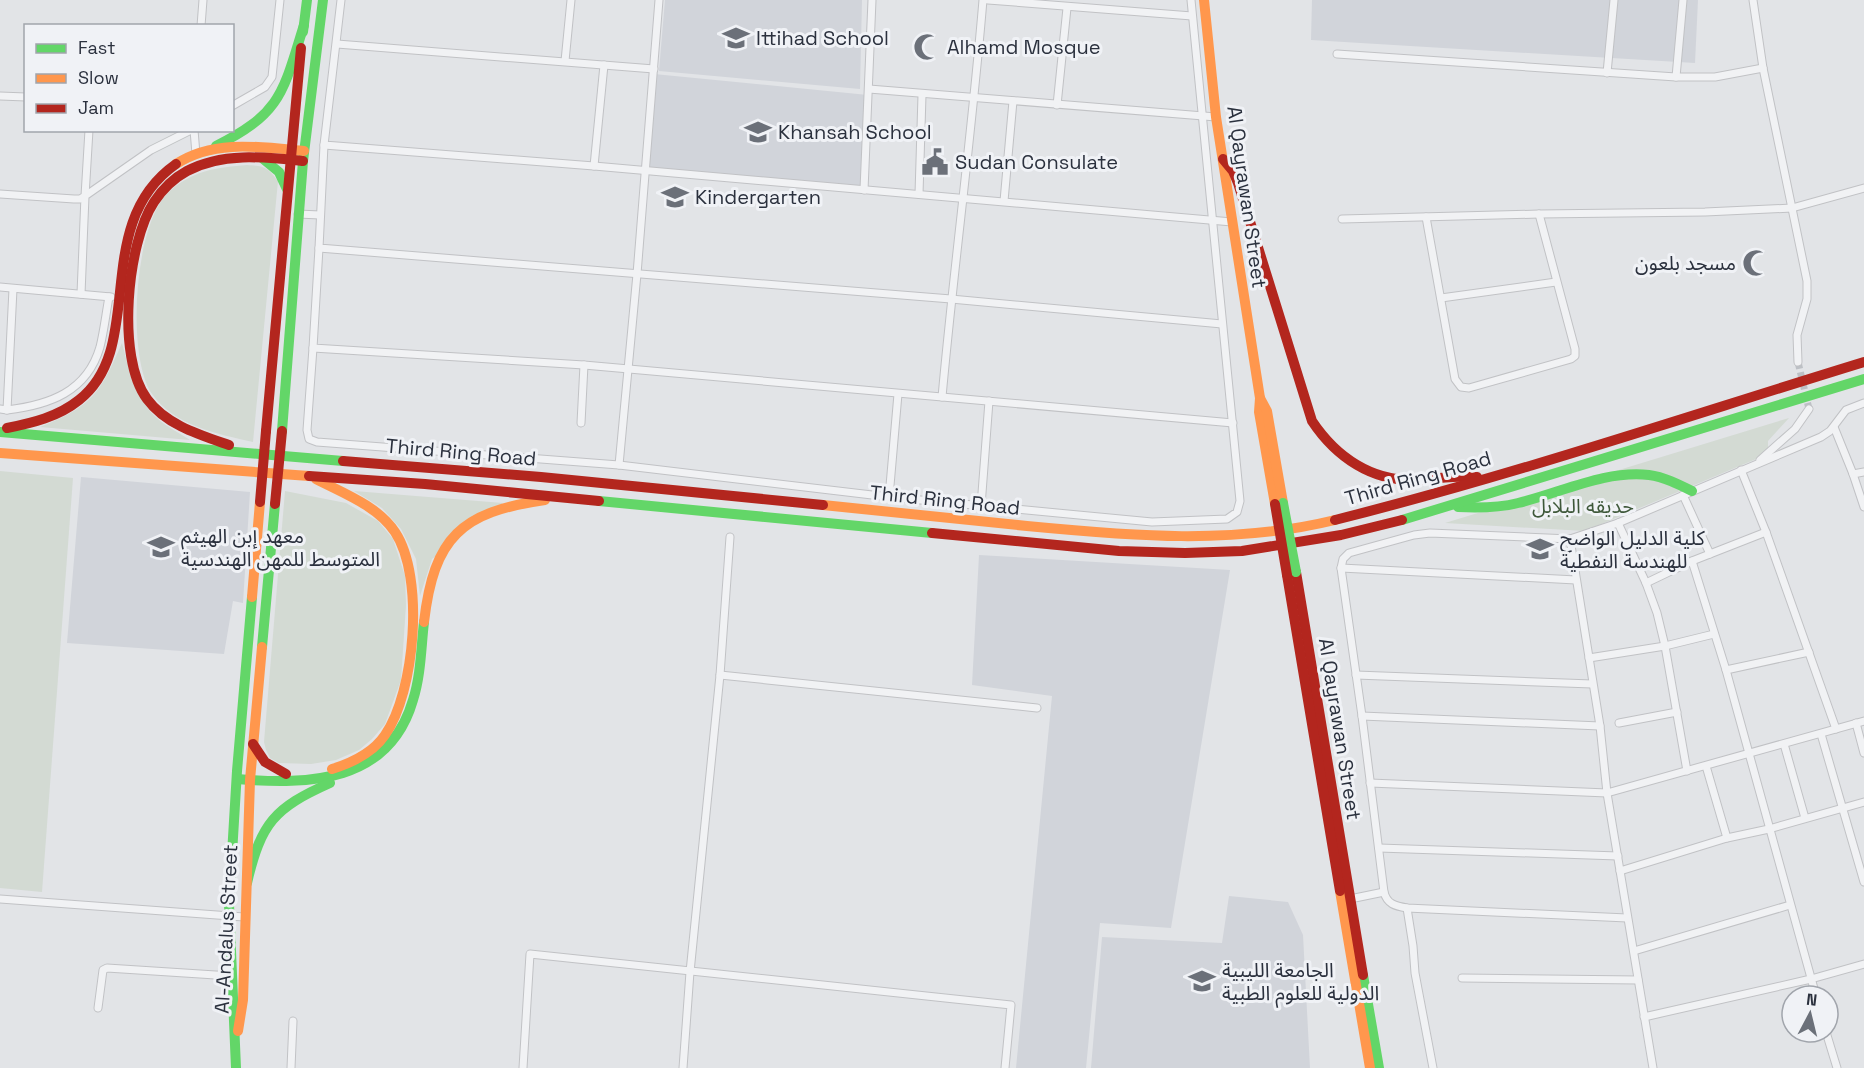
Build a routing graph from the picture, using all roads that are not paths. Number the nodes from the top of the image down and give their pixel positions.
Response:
1 (203, 0) edge
2 (280, 0) edge
3 (307, 0) edge
4 (323, 0) edge
5 (341, 0) edge
6 (571, 0) edge
7 (659, 0) edge
8 (872, 0) edge
9 (983, 0) edge
10 (988, 0) edge
11 (1191, 0) edge
12 (1204, 0) edge
13 (1614, 0) edge
14 (1683, 0) edge
15 (1753, 0) edge
16 (1066, 8) junction
17 (1192, 16) junction
18 (201, 24) edge
19 (304, 25) junction
20 (337, 44) junction
21 (1337, 54) dead end
22 (565, 61) junction
23 (604, 65) junction
24 (1763, 68) junction
25 (654, 69) junction
26 (1607, 73) junction
27 (1676, 77) junction
28 (869, 89) junction
29 (922, 95) junction
30 (0, 96) edge
31 (24, 97) edge
32 (975, 98) junction
33 (1013, 101) junction
34 (234, 105) edge
35 (1057, 105) junction
36 (1202, 116) junction
37 (1216, 117) junction
38 (89, 132) edge
39 (188, 132) edge
40 (192, 132) edge
41 (324, 146) junction
42 (212, 148) junction
43 (196, 154) junction
44 (290, 155) junction
45 (303, 156) junction
46 (260, 157) junction
47 (1223, 159) junction
48 (594, 166) junction
49 (645, 171) junction
50 (1864, 188) edge
51 (287, 189) junction
52 (864, 190) junction
53 (0, 194) edge
54 (919, 194) junction
55 (85, 196) junction
56 (963, 197) junction
57 (1004, 201) junction
58 (1792, 208) junction
59 (298, 214) junction
60 (1539, 214) junction
61 (320, 215) junction
62 (1426, 217) junction
63 (1342, 219) dead end
64 (1212, 220) junction
65 (1232, 222) junction
66 (319, 248) junction
67 (637, 274) junction
68 (1556, 282) junction
69 (0, 287) edge
70 (13, 289) junction
71 (81, 294) junction
72 (113, 298) junction
73 (1441, 298) junction
74 (951, 299) junction
75 (1222, 324) junction
76 (313, 348) junction
77 (1798, 362) tunnel mouth
78 (1864, 362) edge
79 (584, 365) junction
80 (628, 369) junction
81 (1864, 379) edge
82 (898, 394) junction
83 (942, 397) junction
84 (989, 402) junction
85 (1864, 403) edge
86 (1809, 408) dead end
87 (4, 410) edge
88 (581, 423) dead end
89 (1233, 423) junction
90 (1834, 427) junction
91 (0, 431) edge
92 (248, 451) junction
93 (0, 453) edge
94 (1756, 464) junction
95 (619, 465) junction
96 (1741, 470) junction
97 (1864, 472) edge
98 (1853, 474) junction
99 (309, 476) junction
100 (1485, 478) junction
101 (1688, 493) junction
102 (888, 497) junction
103 (564, 498) junction
104 (981, 506) junction
105 (1447, 506) junction
106 (1864, 507) edge
107 (1617, 523) junction
108 (1766, 532) junction
109 (730, 537) dead end
110 (1570, 539) junction
111 (1710, 554) junction
112 (1692, 561) junction
113 (1341, 568) junction
114 (1291, 573) junction
115 (1576, 580) junction
116 (1646, 583) junction
117 (1714, 634) junction
118 (1665, 646) junction
119 (1809, 652) junction
120 (1588, 658) junction
121 (1726, 670) junction
122 (720, 675) junction
123 (1356, 675) junction
124 (1592, 684) junction
125 (1037, 708) dead end
126 (1677, 712) junction
127 (1362, 716) junction
128 (1864, 721) edge
129 (1619, 723) dead end
130 (1856, 723) junction
131 (1600, 726) junction
132 (1836, 729) junction
133 (1821, 734) junction
134 (253, 744) junction
135 (1784, 744) junction
136 (1748, 753) junction
137 (1864, 753) edge
138 (1706, 766) junction
139 (359, 769) junction
140 (1687, 771) junction
141 (286, 774) junction
142 (237, 775) junction
143 (251, 776) junction
144 (1370, 783) junction
145 (1607, 793) junction
146 (1864, 802) edge
147 (1841, 807) junction
148 (1805, 818) junction
149 (1768, 829) junction
150 (1727, 838) junction
151 (1379, 848) junction
152 (1618, 856) junction
153 (1620, 871) junction
154 (1864, 880) edge
155 (247, 883) junction
156 (1384, 892) junction
157 (0, 899) edge
158 (1350, 899) junction
159 (1790, 905) junction
160 (1407, 908) junction
161 (229, 917) junction
162 (244, 917) junction
163 (1627, 918) junction
164 (1634, 951) junction
165 (1864, 964) edge
166 (690, 972) junction
167 (231, 976) junction
168 (1462, 978) dead end
169 (1811, 979) junction
170 (1638, 980) junction
171 (1812, 984) edge
172 (98, 1008) dead end
173 (1644, 1017) junction
174 (293, 1021) dead end
175 (236, 1037) junction
176 (1830, 1044) edge
177 (236, 1068) edge
178 (291, 1068) edge
179 (522, 1068) edge
180 (683, 1068) edge
181 (1005, 1068) edge
182 (1370, 1068) edge
183 (1379, 1068) edge
184 (1433, 1068) edge
185 (1653, 1068) edge
186 (1837, 1068) edge

1 - 18 street
2 - 34 street
3 - 19 main road
4 - 45 main road, Al-Andalus Street
5 - 20 street
6 - 22 street
7 - 25 street
8 - 28 street
9 - 32 street
10 - 16 street
11 - 17 street
12 - 37 main road, Al Qayrawan Street
13 - 26 street
14 - 27 street
15 - 24 street
16 - 17 street
16 - 35 street
17 - 36 street
19 - 42 main road
19 - 44 main road, Al-Andalus Street
20 - 22 street
20 - 41 street
21 - 26 street
22 - 23 street
23 - 25 street
23 - 48 street
24 - 27 street
24 - 58 street
25 - 49 street
26 - 27 street
28 - 29 street
28 - 52 street
29 - 32 street
29 - 54 street
30 - 31 street
32 - 33 street
32 - 56 street
33 - 35 street
33 - 57 street
35 - 36 street
36 - 37 street
36 - 64 street
37 - 47 main road, Al Qayrawan Street
38 - 55 street
39 - 55 street
40 - 43 street
41 - 48 street
41 - 61 street
42 - 43 main road
42 - 44 main road
43 - 72 main road
44 - 45 main road
44 - 46 main road
44 - 51 main road, Al-Andalus Street
45 - 59 main road, Al-Andalus Street
46 - 51 main road
46 - 92 main road
47 - 65 main road, Al Qayrawan Street
47 - 100 main road
48 - 49 street
49 - 52 street
49 - 67 street
50 - 58 street
51 - 142 main road, Al-Andalus Street, bridge
52 - 54 street
53 - 55 street
54 - 56 street
55 - 71 street
56 - 57 street
56 - 74 street
57 - 64 street
58 - 60 street
58 - 77 street
59 - 61 street
59 - 134 main road, Al-Andalus Street, bridge
60 - 62 street
60 - 68 street
61 - 66 street
62 - 63 street
62 - 73 street
64 - 65 street
64 - 75 street
65 - 114 main road, Al Qayrawan Street, bridge
66 - 67 street
66 - 76 street
67 - 74 street
67 - 80 street
68 - 73 street
68 - 73 street
69 - 70 street
70 - 71 street
70 - 87 street
71 - 72 street
72 - 87 street
72 - 91 main road
74 - 75 street
74 - 83 street
75 - 89 street
76 - 79 street
76 - 95 street
78 - 100 main road, Third Ring Road
79 - 80 street
79 - 88 street
80 - 82 street
80 - 95 street
81 - 105 main road, Third Ring Road
82 - 83 street
82 - 102 street
83 - 84 street
84 - 89 street
84 - 104 street
85 - 90 street
86 - 94 street
89 - 104 street
90 - 94 street
90 - 98 street
91 - 92 main road, Third Ring Road
92 - 100 main road, Third Ring Road
93 - 99 main road, Third Ring Road
94 - 96 street
95 - 102 street
96 - 101 street
96 - 108 street
97 - 98 street
98 - 106 street
99 - 103 main road, Third Ring Road
99 - 141 main road
101 - 105 main road
101 - 107 street
101 - 111 street
102 - 104 street
103 - 105 main road, Third Ring Road
103 - 139 main road
107 - 110 street
107 - 116 street
108 - 111 street
108 - 119 street
109 - 122 street
110 - 113 street
110 - 115 street
111 - 112 street
112 - 116 street
112 - 117 street
113 - 115 street
113 - 123 street
114 - 158 main road, Al Qayrawan Street
114 - 182 main road, Al Qayrawan Street
115 - 120 street
116 - 118 street
117 - 118 street
117 - 121 street
118 - 120 street
118 - 126 street
119 - 121 street
119 - 132 street
120 - 124 street
121 - 136 street
122 - 125 street
122 - 166 street
123 - 124 street
123 - 127 street
124 - 131 street
126 - 129 street
126 - 140 street
127 - 131 street
127 - 144 street
128 - 130 street
130 - 132 street
130 - 137 street
131 - 145 street
132 - 133 street
133 - 135 street
133 - 147 street
134 - 141 main road
134 - 143 main road, Al-Andalus Street
135 - 136 street
135 - 148 street
136 - 138 street
136 - 149 street
138 - 140 street
138 - 150 street
139 - 143 main road
139 - 155 main road
140 - 145 street
141 - 143 main road
142 - 143 main road
142 - 161 main road, Al-Andalus Street
143 - 155 main road, Al-Andalus Street
144 - 145 street
144 - 151 street
145 - 152 street
146 - 147 street
147 - 148 street
147 - 154 street
148 - 149 street
149 - 150 street
149 - 159 street
150 - 153 street
151 - 152 street
151 - 156 street
152 - 153 street
153 - 163 street
155 - 162 main road, Al-Andalus Street
156 - 158 street
156 - 160 street
157 - 161 street
158 - 183 main road, Al Qayrawan Street
159 - 164 street
159 - 169 street
160 - 163 street
160 - 184 street
161 - 162 street
161 - 167 main road, Al-Andalus Street
162 - 175 main road, Al-Andalus Street
163 - 164 street
164 - 170 street
165 - 169 street
166 - 179 street
166 - 180 street
166 - 181 street
167 - 172 street
167 - 175 main road, Al-Andalus Street
168 - 170 street
169 - 171 street
169 - 173 street
170 - 173 street
173 - 185 street
174 - 178 street
175 - 177 main road
176 - 186 street

